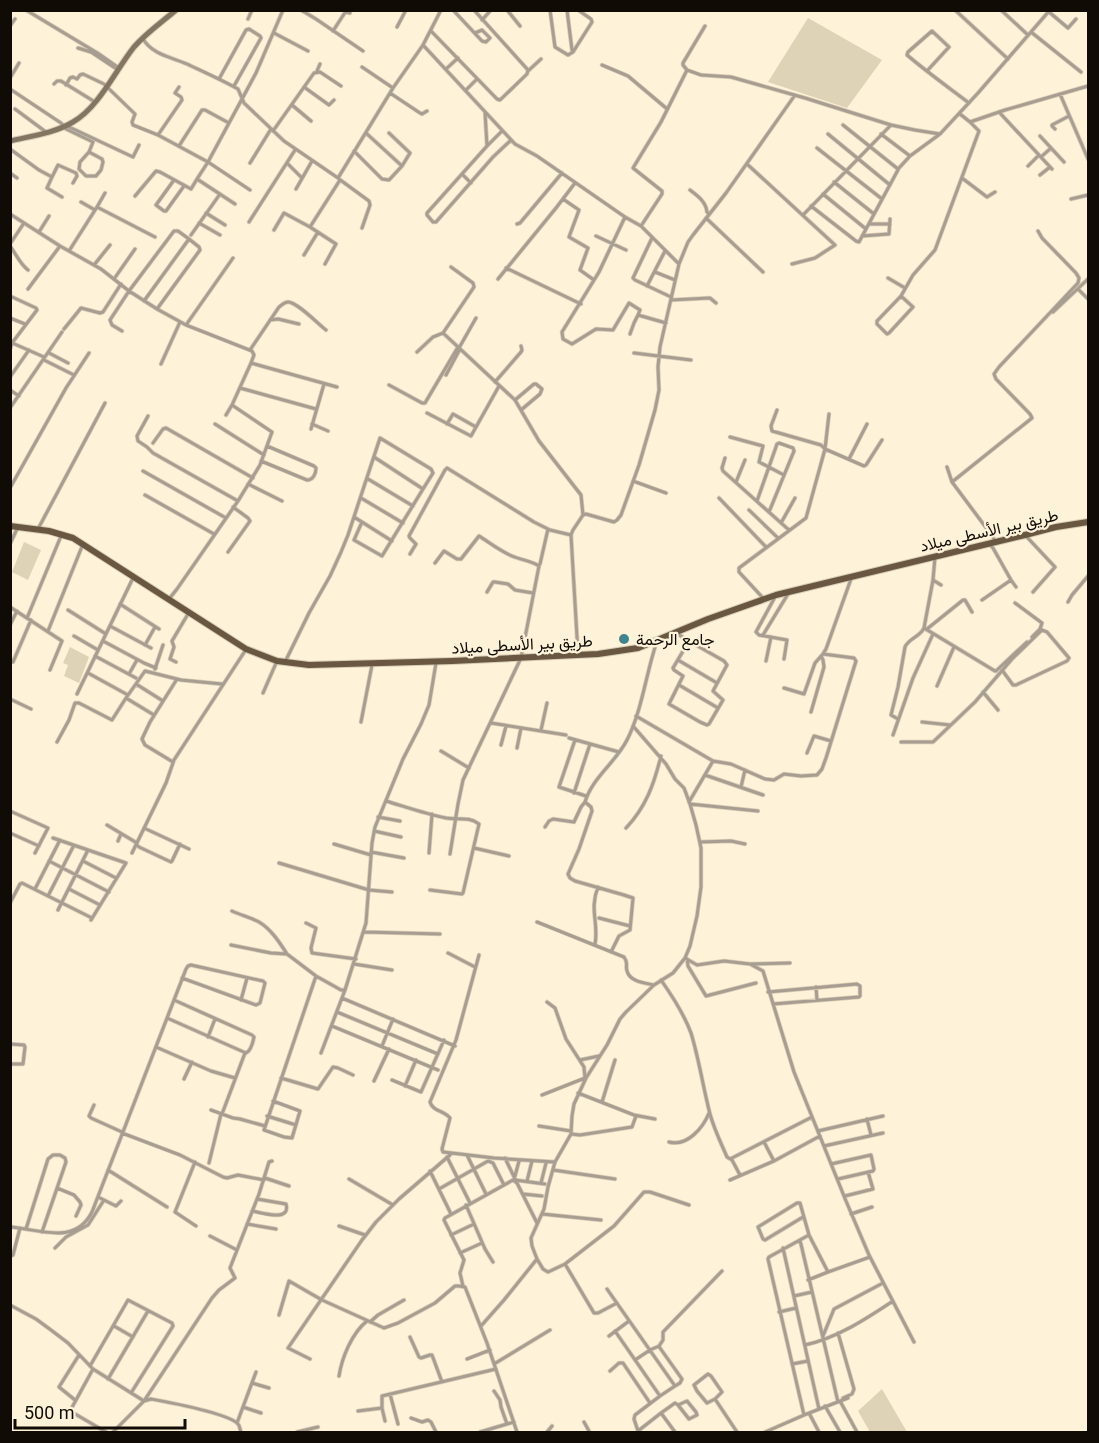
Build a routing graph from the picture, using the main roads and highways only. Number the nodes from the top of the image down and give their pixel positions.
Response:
1 (1089, 522) edge
2 (14, 527) edge

1 - 2 main road, طريق بير الأسطى ميلاد

